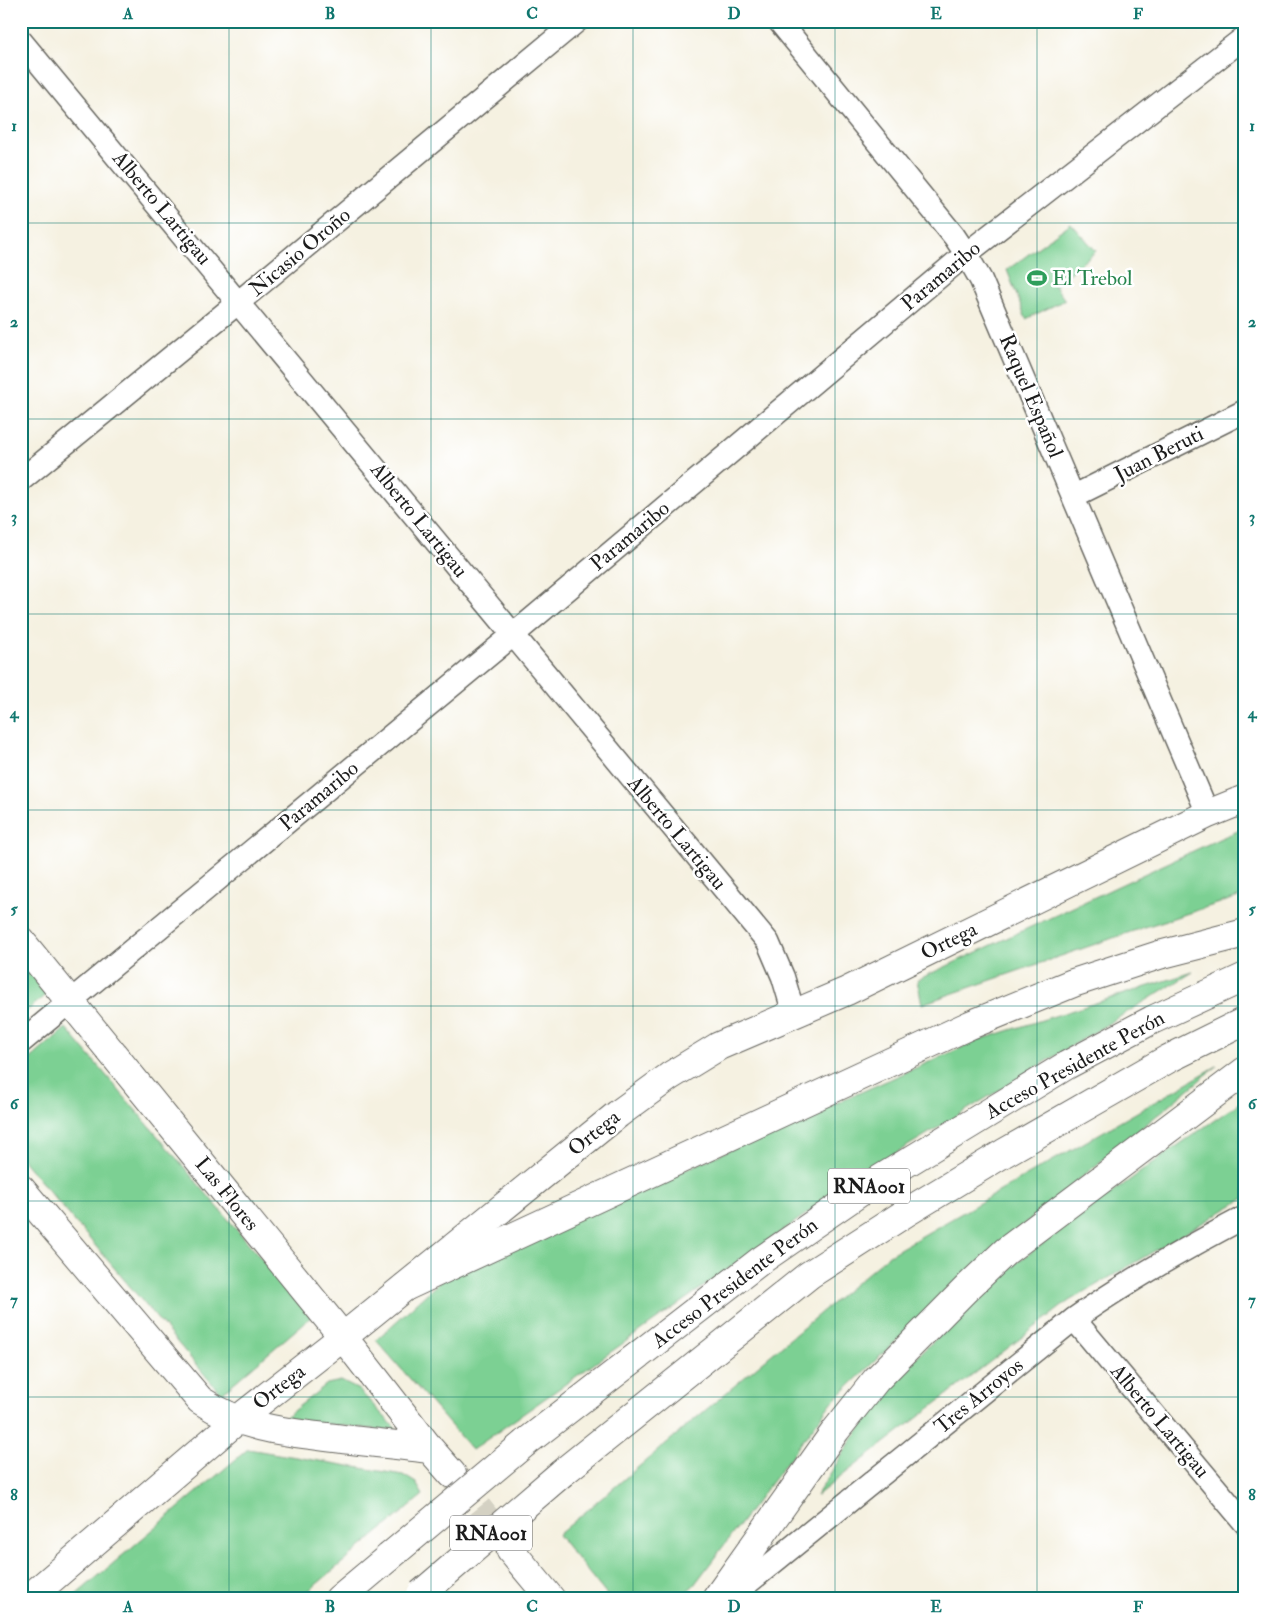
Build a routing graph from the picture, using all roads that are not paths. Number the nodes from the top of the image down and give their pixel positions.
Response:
1 (577, 21) edge
2 (779, 21) edge
3 (1245, 37) edge
4 (21, 41) edge
5 (966, 254) junction
6 (240, 301) junction
7 (1245, 411) edge
8 (21, 480) edge
9 (1074, 496) junction
10 (513, 635) junction
11 (1245, 799) edge
12 (1208, 814) junction
13 (1245, 933) edge
14 (21, 941) edge
15 (1245, 976) edge
16 (71, 1002) junction
17 (794, 1014) junction
18 (1245, 1021) edge
19 (21, 1042) edge
20 (1245, 1072) edge
21 (21, 1189) edge
22 (1245, 1217) edge
23 (405, 1286) junction
24 (1074, 1319) junction
25 (343, 1337) junction
26 (237, 1420) junction
27 (430, 1449) junction
28 (452, 1474) tunnel mouth
29 (1245, 1523) edge
30 (511, 1551) tunnel mouth
31 (418, 1596) edge
32 (28, 1599) edge
33 (339, 1599) edge
34 (551, 1599) edge
35 (716, 1599) edge
36 (728, 1599) edge

1 - 6 street, Nicasio Oroño
2 - 5 street, Raquel Español
3 - 5 street, Paramaribo
4 - 6 street, Alberto Lartigau
5 - 9 street, Raquel Español
5 - 10 street, Paramaribo
6 - 8 street, Nicasio Oroño
6 - 10 street, Alberto Lartigau
7 - 9 street, Juan Beruti
9 - 12 street, Raquel Español
10 - 16 street, Paramaribo
10 - 17 street, Alberto Lartigau
11 - 12 main road, Ortega
12 - 17 main road, Ortega
13 - 23 main road
14 - 16 main road, Las Flores
15 - 33 main road, Acceso Presidente Perón / RNA001, bridge
16 - 19 street, Paramaribo
16 - 25 main road, Las Flores
17 - 23 main road, Ortega
18 - 31 main road, Acceso Presidente Perón / RNA001, bridge
20 - 35 main road
21 - 26 main road
22 - 24 street, Tres Arroyos
23 - 25 main road, Ortega
24 - 29 street, Alberto Lartigau
24 - 36 street, Tres Arroyos
25 - 26 main road, Ortega
25 - 27 main road, Las Flores
26 - 27 main road
26 - 32 main road, Ortega
27 - 28 main road, Las Flores
30 - 34 main road

